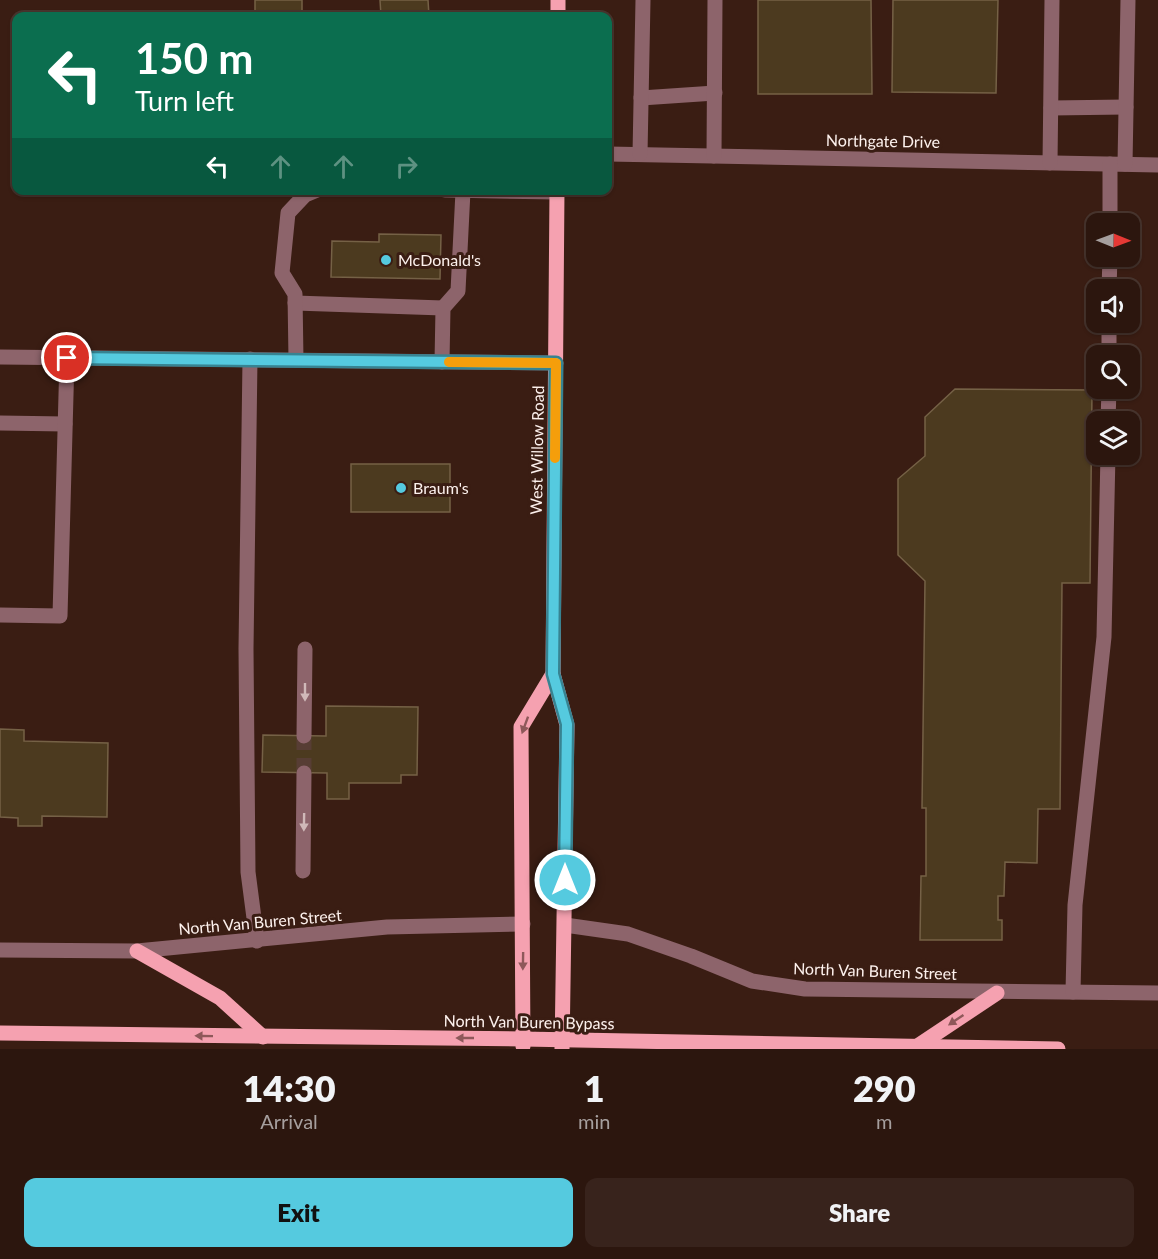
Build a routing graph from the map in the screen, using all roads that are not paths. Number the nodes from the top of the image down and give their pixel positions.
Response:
1 (643, 0) edge
2 (715, 0) edge
3 (1052, 0) edge
4 (1128, 0) edge
5 (715, 93) junction
6 (641, 98) junction
7 (1126, 107) junction
8 (1051, 108) junction
9 (612, 154) edge
10 (640, 154) junction
11 (714, 156) junction
12 (1050, 163) junction
13 (1117, 164) junction
14 (1158, 165) edge
15 (305, 195) edge
16 (462, 195) edge
17 (557, 195) edge
18 (1111, 213) edge
19 (295, 303) junction
20 (443, 308) junction
21 (0, 357) edge
22 (67, 358) junction
23 (250, 359) junction
24 (296, 360) junction
25 (442, 362) junction
26 (556, 363) junction
27 (0, 423) edge
28 (65, 424) junction
29 (1108, 465) edge
30 (0, 615) edge
31 (305, 649) dead end
32 (553, 674) junction
33 (304, 736) tunnel mouth
34 (304, 773) tunnel mouth
35 (303, 871) dead end
36 (524, 924) junction
37 (565, 925) junction
38 (257, 941) junction
39 (0, 950) edge
40 (137, 951) junction
41 (1073, 992) junction
42 (997, 993) junction
43 (1158, 993) edge
44 (0, 1033) edge
45 (263, 1037) junction
46 (523, 1044) edge
47 (562, 1044) edge
48 (916, 1047) junction
49 (1058, 1049) edge

1 - 6 street
2 - 5 street
3 - 8 street
4 - 7 street
5 - 6 street
5 - 11 street
6 - 10 street
7 - 8 street
7 - 13 street
8 - 12 street
9 - 10 street, Northgate Drive
10 - 11 street, Northgate Drive
11 - 12 street, Northgate Drive
12 - 13 street, Northgate Drive
13 - 14 street, Northgate Drive
13 - 18 street
15 - 19 street
16 - 20 street
17 - 26 main road, West Willow Road
19 - 20 street
19 - 24 street
20 - 25 street
21 - 22 street
22 - 23 street
22 - 28 street
23 - 24 street
23 - 38 street
24 - 25 street
25 - 26 street
26 - 32 main road, West Willow Road
27 - 28 street
28 - 30 street
29 - 41 street
31 -> 33 street
32 -> 36 main road
32 - 37 main road, West Willow Road
34 -> 35 street
36 - 38 street, North Van Buren Street
36 -> 46 main road
37 - 42 street, North Van Buren Street
37 - 47 main road, West Willow Road
38 - 40 street, North Van Buren Street
39 - 40 street, North Van Buren Street
40 - 45 main road
41 - 42 street, North Van Buren Street
41 - 43 street, North Van Buren Street
42 -> 48 main road
45 -> 44 main road, North Van Buren Bypass
46 -> 45 main road, North Van Buren Bypass
46 - 47 main road, North Van Buren Bypass
47 - 48 main road, North Van Buren Bypass
48 - 49 main road, North Van Buren Bypass

